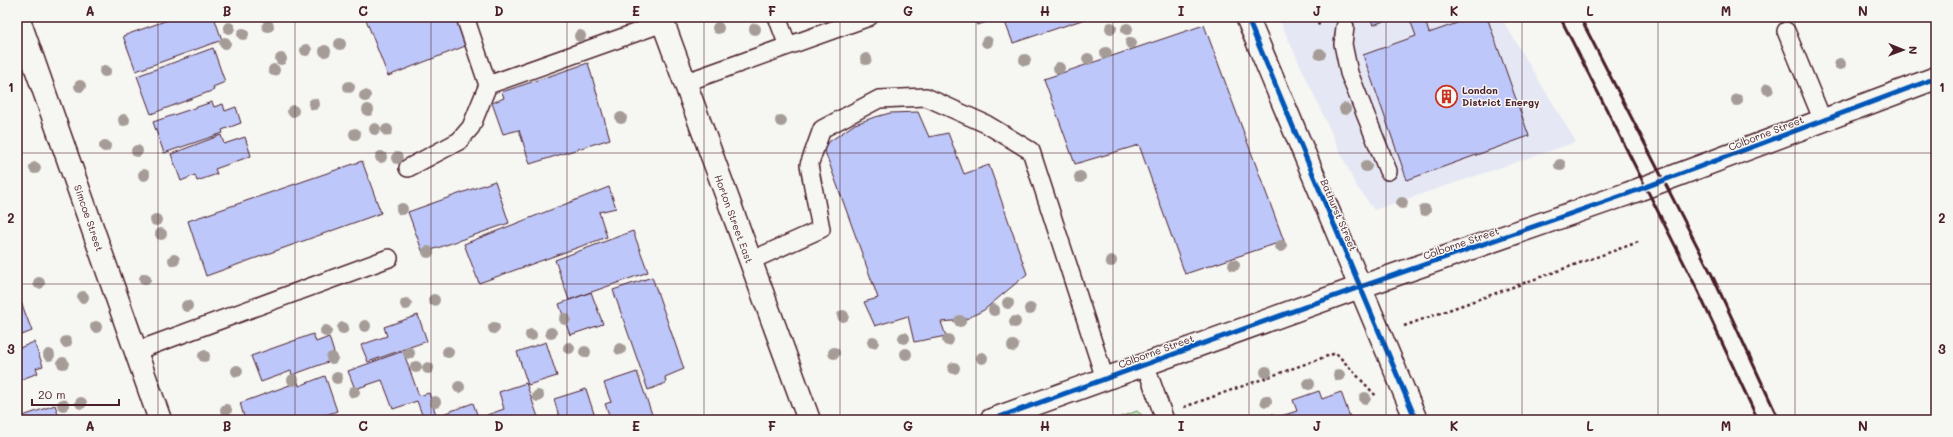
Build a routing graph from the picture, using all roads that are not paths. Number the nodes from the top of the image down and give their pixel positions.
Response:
1 (18, 17) edge
2 (465, 17) edge
3 (777, 17) edge
4 (869, 17) edge
5 (1247, 17) edge
6 (662, 20) edge
7 (1345, 28) dead end
8 (1786, 31) dead end
9 (788, 46) junction
10 (1936, 78) edge
11 (684, 83) junction
12 (488, 85) junction
13 (1823, 121) junction
14 (408, 168) dead end
15 (1388, 171) dead end
16 (389, 258) dead end
17 (750, 261) junction
18 (1360, 287) junction
19 (136, 351) junction
20 (1145, 364) junction
21 (1105, 379) junction
22 (1164, 417) edge
23 (160, 420) edge
24 (809, 420) edge
25 (991, 420) edge
26 (1416, 420) edge

1 - 19 street, Simcoe Street
2 - 12 lane
3 - 9 lane
4 - 9 lane
5 - 18 street, Bathurst Street
6 - 11 street, Horton Street East
6 - 12 lane
7 - 15 lane
8 - 13 lane
9 - 11 lane
10 - 13 street, Colborne Street
11 - 17 street, Horton Street East
12 - 14 lane
13 - 18 street, Colborne Street
16 - 19 lane
17 - 21 lane
17 - 24 street, Horton Street East
18 - 20 street, Colborne Street
18 - 26 street, Bathurst Street
19 - 23 street, Simcoe Street
20 - 21 street, Colborne Street
20 - 22 lane
21 - 25 street, Colborne Street

